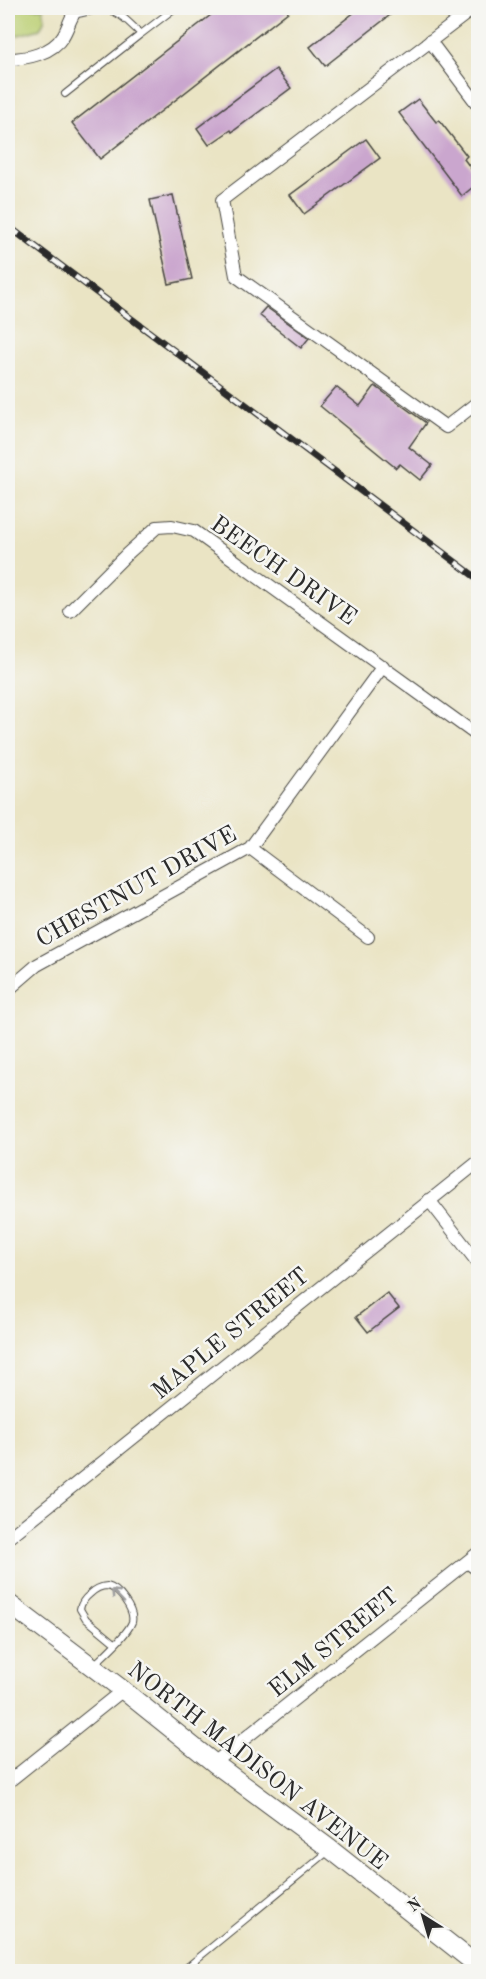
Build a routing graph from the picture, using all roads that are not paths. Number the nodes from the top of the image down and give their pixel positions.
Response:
1 (175, 8) edge
2 (474, 8) edge
3 (114, 9) edge
4 (72, 11) edge
5 (141, 34) junction
6 (430, 41) junction
7 (8, 58) edge
8 (65, 94) dead end
9 (478, 105) edge
10 (478, 402) edge
11 (70, 611) dead end
12 (383, 666) junction
13 (478, 736) edge
14 (250, 848) junction
15 (368, 937) dead end
16 (8, 990) edge
17 (478, 1162) edge
18 (429, 1200) junction
19 (478, 1263) edge
20 (8, 1538) edge
21 (478, 1553) edge
22 (467, 1562) junction
23 (478, 1570) edge
24 (8, 1603) edge
25 (115, 1643) junction
26 (93, 1667) junction
27 (123, 1690) junction
28 (214, 1763) junction
29 (8, 1782) edge
30 (330, 1850) junction
31 (478, 1966) edge
32 (181, 1971) edge

1 - 5 lane
2 - 6 street
3 - 4 lane
3 - 5 lane
4 - 7 street
5 - 8 lane
6 - 9 street
6 - 10 street
11 - 12 street, BEECH DRIVE
12 - 13 street, BEECH DRIVE
12 - 14 street, CHESTNUT DRIVE
14 - 15 street
14 - 16 street, CHESTNUT DRIVE
17 - 18 street, MAPLE STREET
18 - 19 street
18 - 20 street, MAPLE STREET
21 - 22 street, ELM STREET
22 - 23 street
22 - 28 street, ELM STREET
24 - 26 main road, NORTH MADISON AVENUE
25 -> 25 lane
25 - 26 lane
26 - 27 main road, NORTH MADISON AVENUE
27 - 28 main road, NORTH MADISON AVENUE
27 - 29 street
28 - 30 main road, NORTH MADISON AVENUE
30 - 31 main road, NORTH MADISON AVENUE
30 - 32 lane

